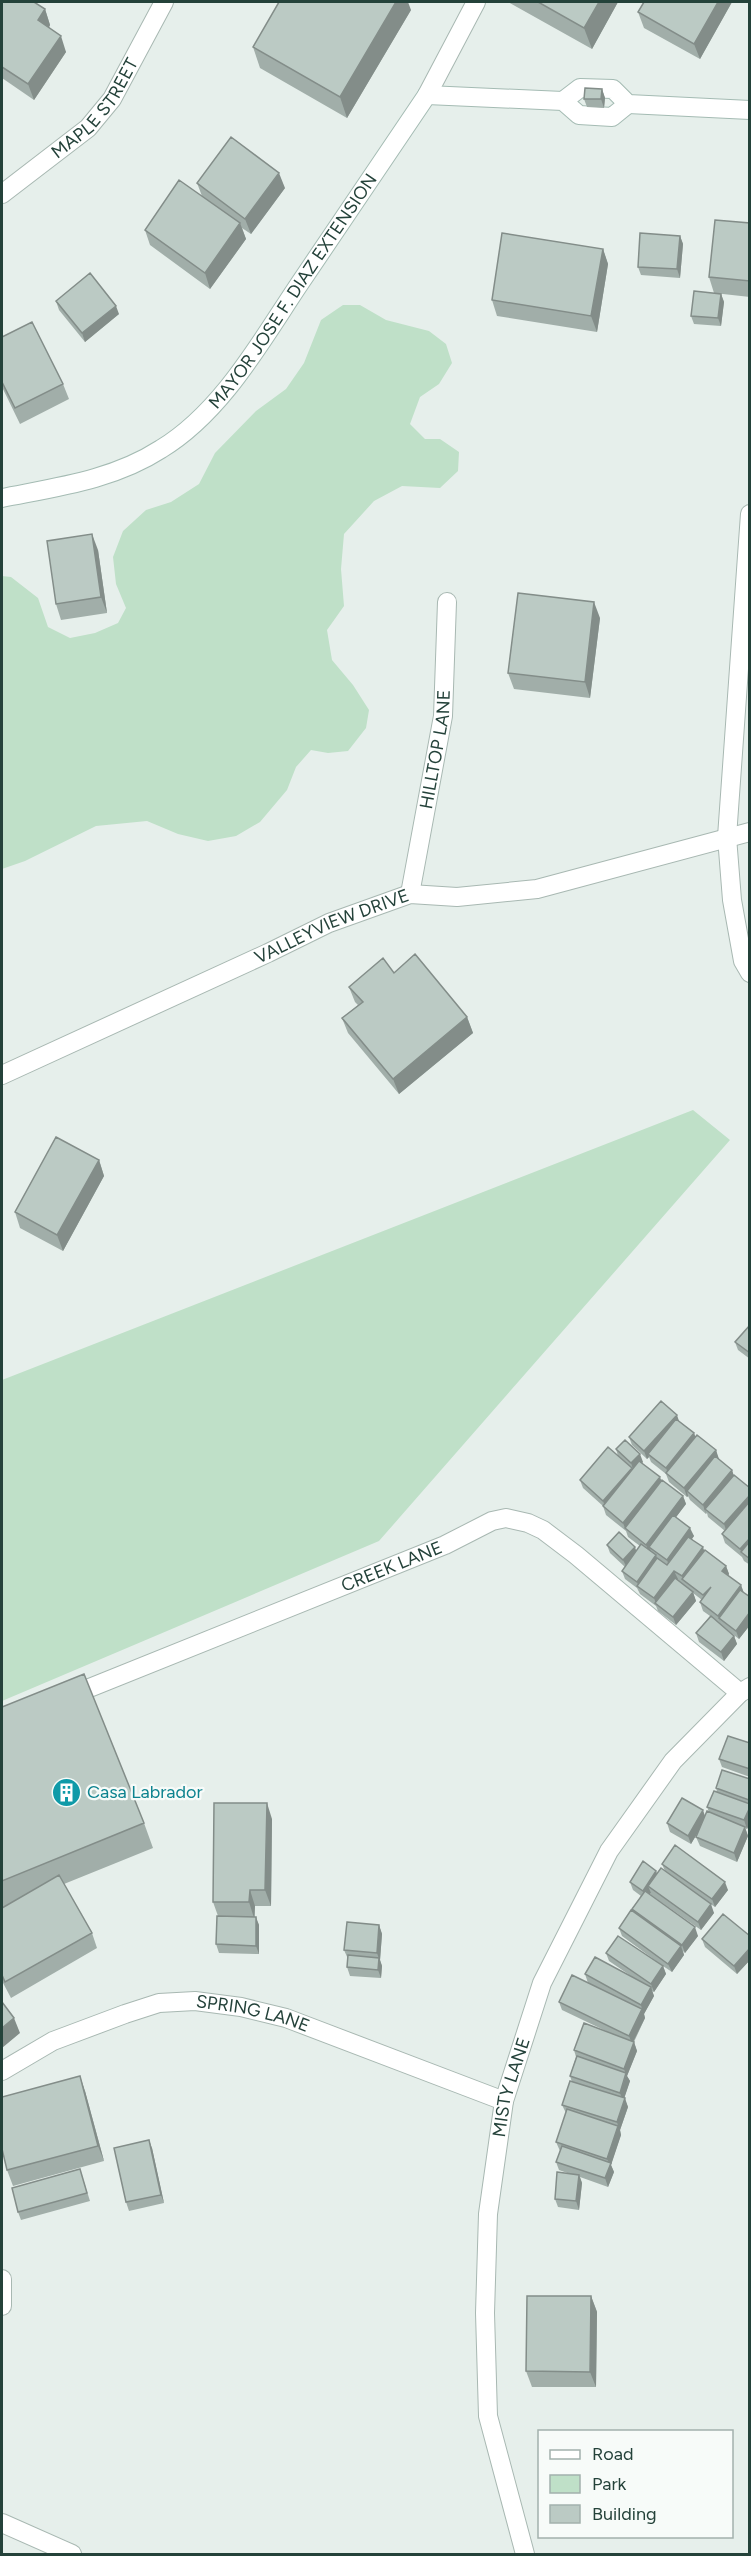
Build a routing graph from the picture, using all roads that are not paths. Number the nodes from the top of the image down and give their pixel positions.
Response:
1 (164, 2) edge
2 (476, 2) edge
3 (427, 95) junction
4 (563, 101) junction
5 (628, 104) junction
6 (750, 110) edge
7 (2, 195) edge
8 (2, 498) edge
9 (750, 514) edge
10 (447, 602) dead end
11 (750, 832) edge
12 (727, 837) junction
13 (410, 894) junction
14 (750, 973) edge
15 (2, 1075) edge
16 (745, 1690) edge
17 (46, 1706) edge
18 (2, 2071) edge
19 (504, 2101) junction
20 (2, 2279) edge
21 (2, 2306) edge
22 (2, 2523) edge
23 (72, 2554) edge
24 (525, 2554) edge

1 - 7 street, MAPLE STREET
2 - 3 street, MAYOR JOSE F. DIAZ EXTENSION
3 - 4 street
3 - 8 street, MAYOR JOSE F. DIAZ EXTENSION
4 - 5 street
4 - 5 street
5 - 6 street
9 - 12 street
10 - 13 street, HILLTOP LANE
11 - 12 street, VALLEYVIEW DRIVE
12 - 13 street, VALLEYVIEW DRIVE
12 - 14 street
13 - 15 street, VALLEYVIEW DRIVE
16 - 17 street, CREEK LANE
16 - 19 street, MISTY LANE
18 - 19 street, SPRING LANE
19 - 24 street, MISTY LANE
20 - 21 street
22 - 23 street

